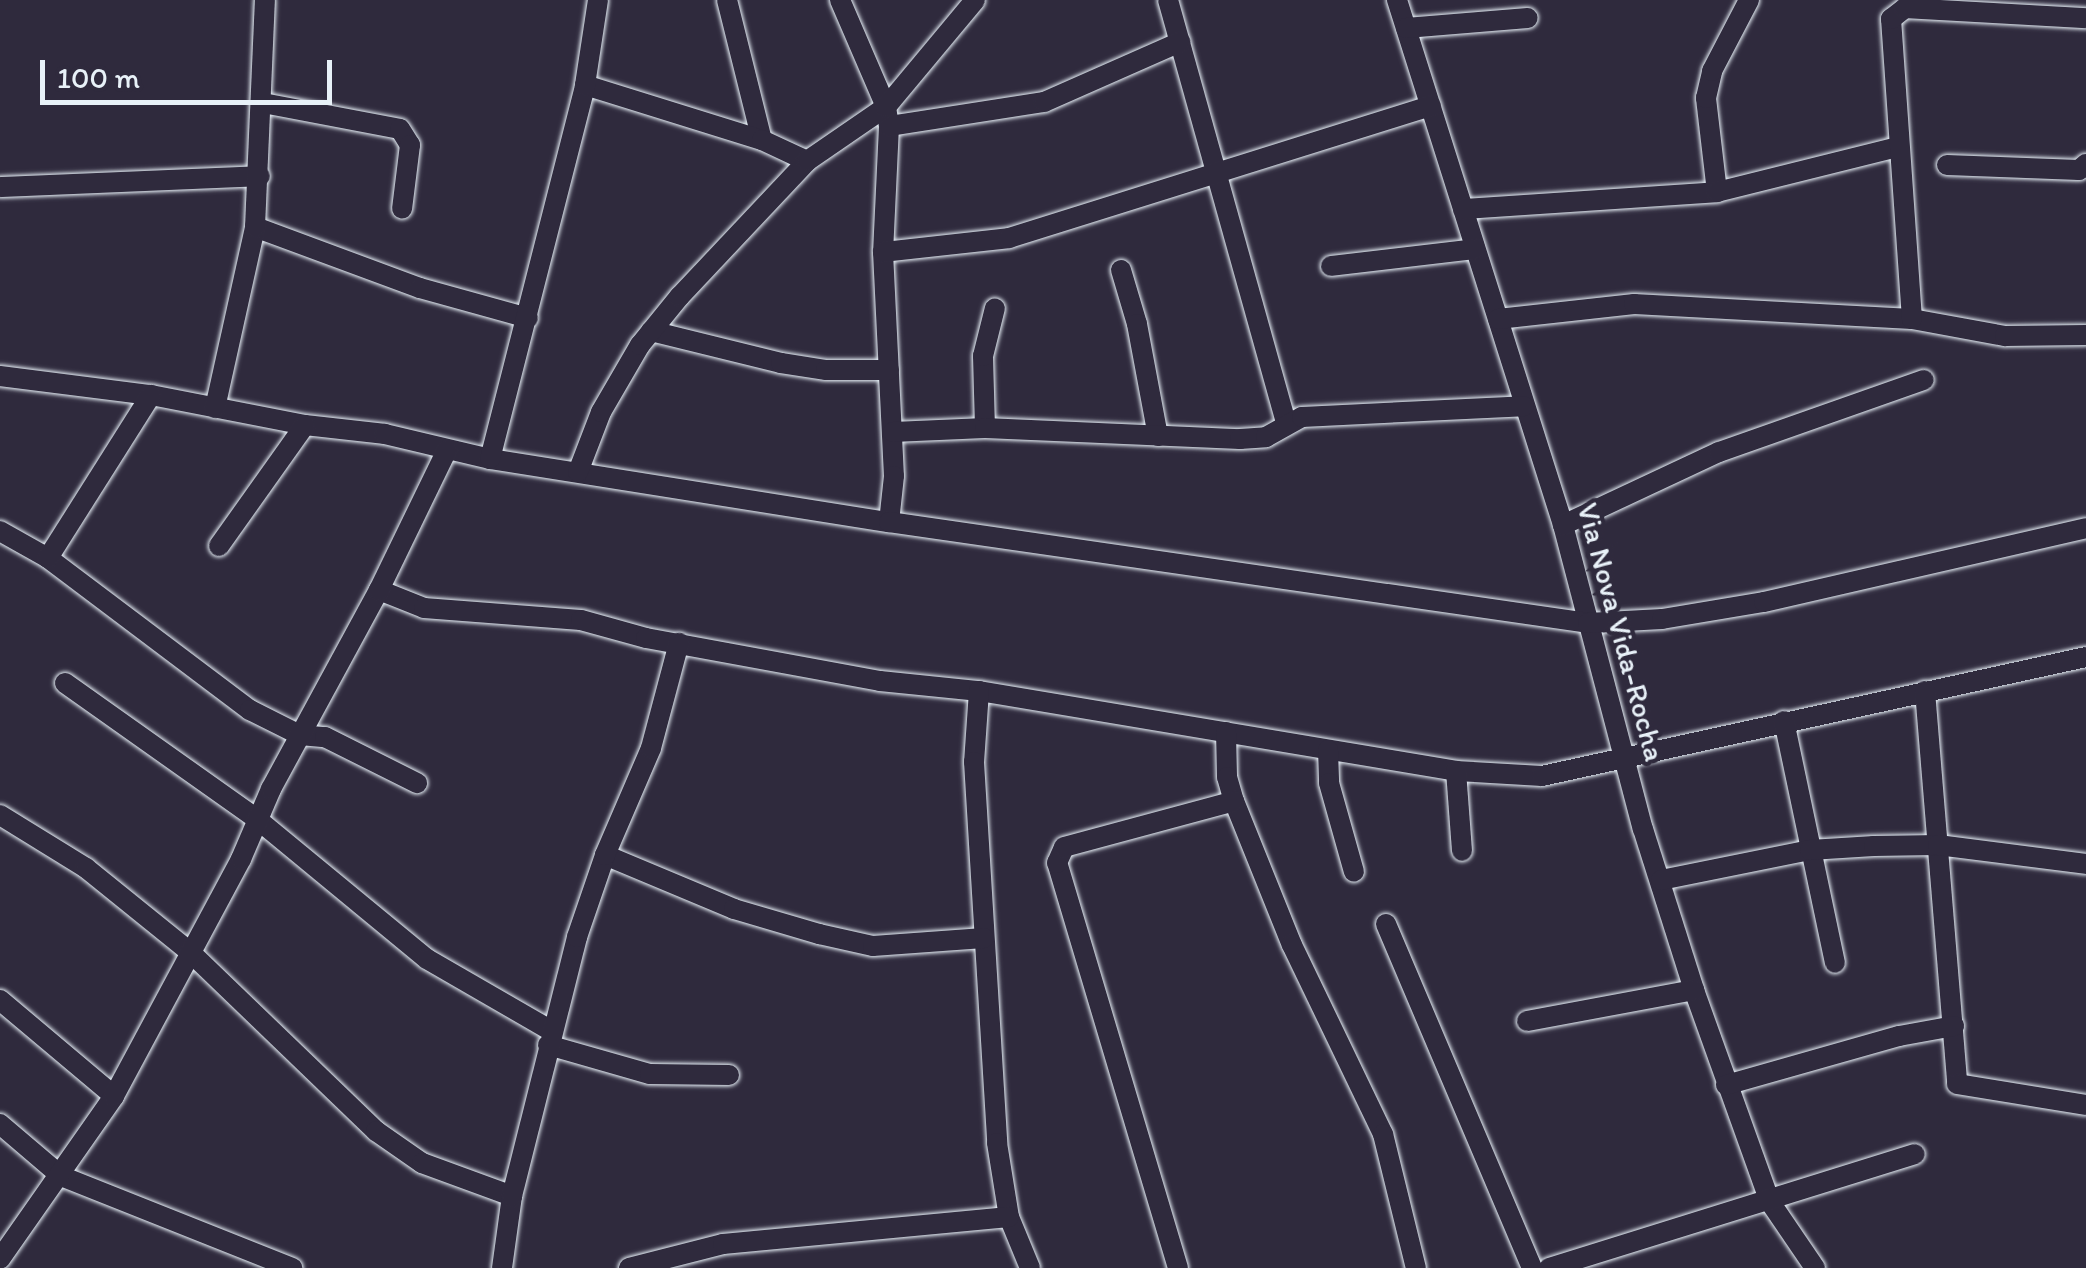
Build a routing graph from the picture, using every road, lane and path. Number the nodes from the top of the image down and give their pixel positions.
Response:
1 (264, 0) edge
2 (598, 0) edge
3 (728, 0) edge
4 (840, 0) edge
5 (975, 0) edge
6 (1168, 0) edge
7 (1397, 0) edge
8 (1749, 0) edge
9 (1528, 18) dead end
10 (2086, 18) edge
11 (1406, 28) junction
12 (1180, 42) junction
13 (584, 85) junction
14 (263, 103) junction
15 (1431, 106) junction
16 (888, 116) junction
17 (762, 140) junction
18 (1897, 147) junction
19 (807, 160) junction
20 (2086, 164) edge
21 (1947, 165) dead end
22 (260, 176) junction
23 (1217, 176) junction
24 (0, 187) edge
25 (1717, 192) junction
26 (402, 209) dead end
27 (1463, 209) junction
28 (255, 227) junction
29 (1475, 249) junction
30 (882, 252) junction
31 (1331, 266) dead end
32 (1121, 270) dead end
33 (995, 308) dead end
34 (528, 318) junction
35 (1498, 319) junction
36 (1912, 320) junction
37 (652, 331) junction
38 (2086, 336) edge
39 (889, 370) junction
40 (0, 376) edge
41 (1924, 380) dead end
42 (151, 395) junction
43 (1524, 406) junction
44 (215, 408) junction
45 (1286, 424) junction
46 (305, 425) junction
47 (985, 428) junction
48 (893, 432) junction
49 (1158, 436) junction
50 (447, 450) junction
51 (490, 458) junction
52 (578, 472) junction
53 (889, 522) junction
54 (1563, 525) junction
55 (2086, 528) edge
56 (0, 531) edge
57 (219, 546) dead end
58 (48, 558) junction
59 (379, 590) junction
60 (1588, 622) junction
61 (678, 644) junction
62 (2086, 657) edge
63 (66, 683) dead end
64 (978, 691) junction
65 (1925, 691) junction
66 (1784, 721) junction
67 (1226, 732) junction
68 (300, 735) junction
69 (1328, 750) junction
70 (1624, 760) junction
71 (1456, 771) junction
72 (417, 783) dead end
73 (1234, 801) junction
74 (0, 815) edge
75 (257, 818) junction
76 (1938, 845) junction
77 (1810, 850) junction
78 (1462, 851) dead end
79 (605, 855) junction
80 (2086, 864) edge
81 (1354, 872) dead end
82 (1661, 880) junction
83 (1386, 924) dead end
84 (984, 938) junction
85 (190, 951) junction
86 (1835, 963) dead end
87 (1694, 990) junction
88 (0, 1000) edge
89 (1527, 1021) dead end
90 (1954, 1026) junction
91 (549, 1038) junction
92 (729, 1075) dead end
93 (1726, 1084) junction
94 (114, 1096) junction
95 (2086, 1106) edge
96 (0, 1124) edge
97 (1915, 1154) dead end
98 (62, 1176) junction
99 (512, 1196) junction
100 (1770, 1202) junction
101 (1009, 1217) junction
102 (0, 1258) edge
103 (1813, 1264) edge
104 (292, 1268) edge
105 (502, 1268) edge
106 (629, 1268) edge
107 (1030, 1268) edge
108 (1178, 1268) edge
109 (1416, 1268) edge
110 (1532, 1268) edge
111 (1548, 1268) edge
112 (1833, 1268) edge

1 - 14 street
2 - 13 street
3 - 17 street
4 - 16 street
5 - 16 street
6 - 12 street
7 - 11 street, Via Nova Vida-Rocha
8 - 25 street
9 - 11 street
10 - 18 street
11 - 15 street, Via Nova Vida-Rocha
12 - 16 street
12 - 23 street
13 - 17 street
13 - 34 street
14 - 22 street
14 - 26 street
15 - 23 street
15 - 27 street, Via Nova Vida-Rocha
16 - 19 street
16 - 30 street
17 - 19 street
18 - 25 street
18 - 36 street
19 - 37 street
20 - 21 street
22 - 24 street
22 - 28 street
23 - 30 street
23 - 45 street
25 - 27 street
27 - 29 street, Via Nova Vida-Rocha
28 - 34 street
28 - 44 street
29 - 31 street
29 - 35 street, Via Nova Vida-Rocha
30 - 39 street
32 - 49 street
33 - 47 street
34 - 51 street
35 - 36 street
35 - 43 street, Via Nova Vida-Rocha
36 - 38 street
37 - 39 street
37 - 52 street
39 - 48 street
40 - 42 street
41 - 54 street
42 - 44 street
42 - 58 street
43 - 45 street
43 - 54 street, Via Nova Vida-Rocha
44 - 46 street
45 - 49 street
46 - 50 street
46 - 57 street
47 - 48 street
47 - 49 street
48 - 53 street
50 - 51 street
50 - 59 street
51 - 52 street
52 - 53 street
53 - 60 street
54 - 60 street, Via Nova Vida-Rocha
55 - 60 street
56 - 58 street
58 - 68 street
59 - 61 street
59 - 68 street
60 - 70 street, Via Nova Vida-Rocha
61 - 64 street
61 - 79 street
62 - 65 street
63 - 75 street
64 - 67 street
64 - 84 street
65 - 66 street
65 - 76 street
66 - 70 street
66 - 77 street
67 - 69 street
67 - 73 street
68 - 72 street
68 - 75 street
69 - 71 street
69 - 81 street
70 - 71 street
70 - 82 street, Via Nova Vida-Rocha
71 - 78 street
73 - 108 street
73 - 109 street
74 - 85 street
75 - 85 street
75 - 91 street
76 - 77 street
76 - 80 street
76 - 90 street
77 - 82 street
77 - 86 street
79 - 84 street
79 - 91 street
82 - 87 street, Via Nova Vida-Rocha
83 - 110 street
84 - 101 street
85 - 94 street
85 - 99 street
87 - 89 street
87 - 93 street, Via Nova Vida-Rocha
88 - 94 street
90 - 93 street
90 - 95 street
91 - 92 street
91 - 99 street
93 - 100 street, Via Nova Vida-Rocha
94 - 98 street
96 - 98 street
97 - 100 street
98 - 102 street
98 - 104 street
99 - 105 street
100 - 103 street, Via Nova Vida-Rocha
100 - 111 street
101 - 106 street
101 - 107 street
103 - 112 street

